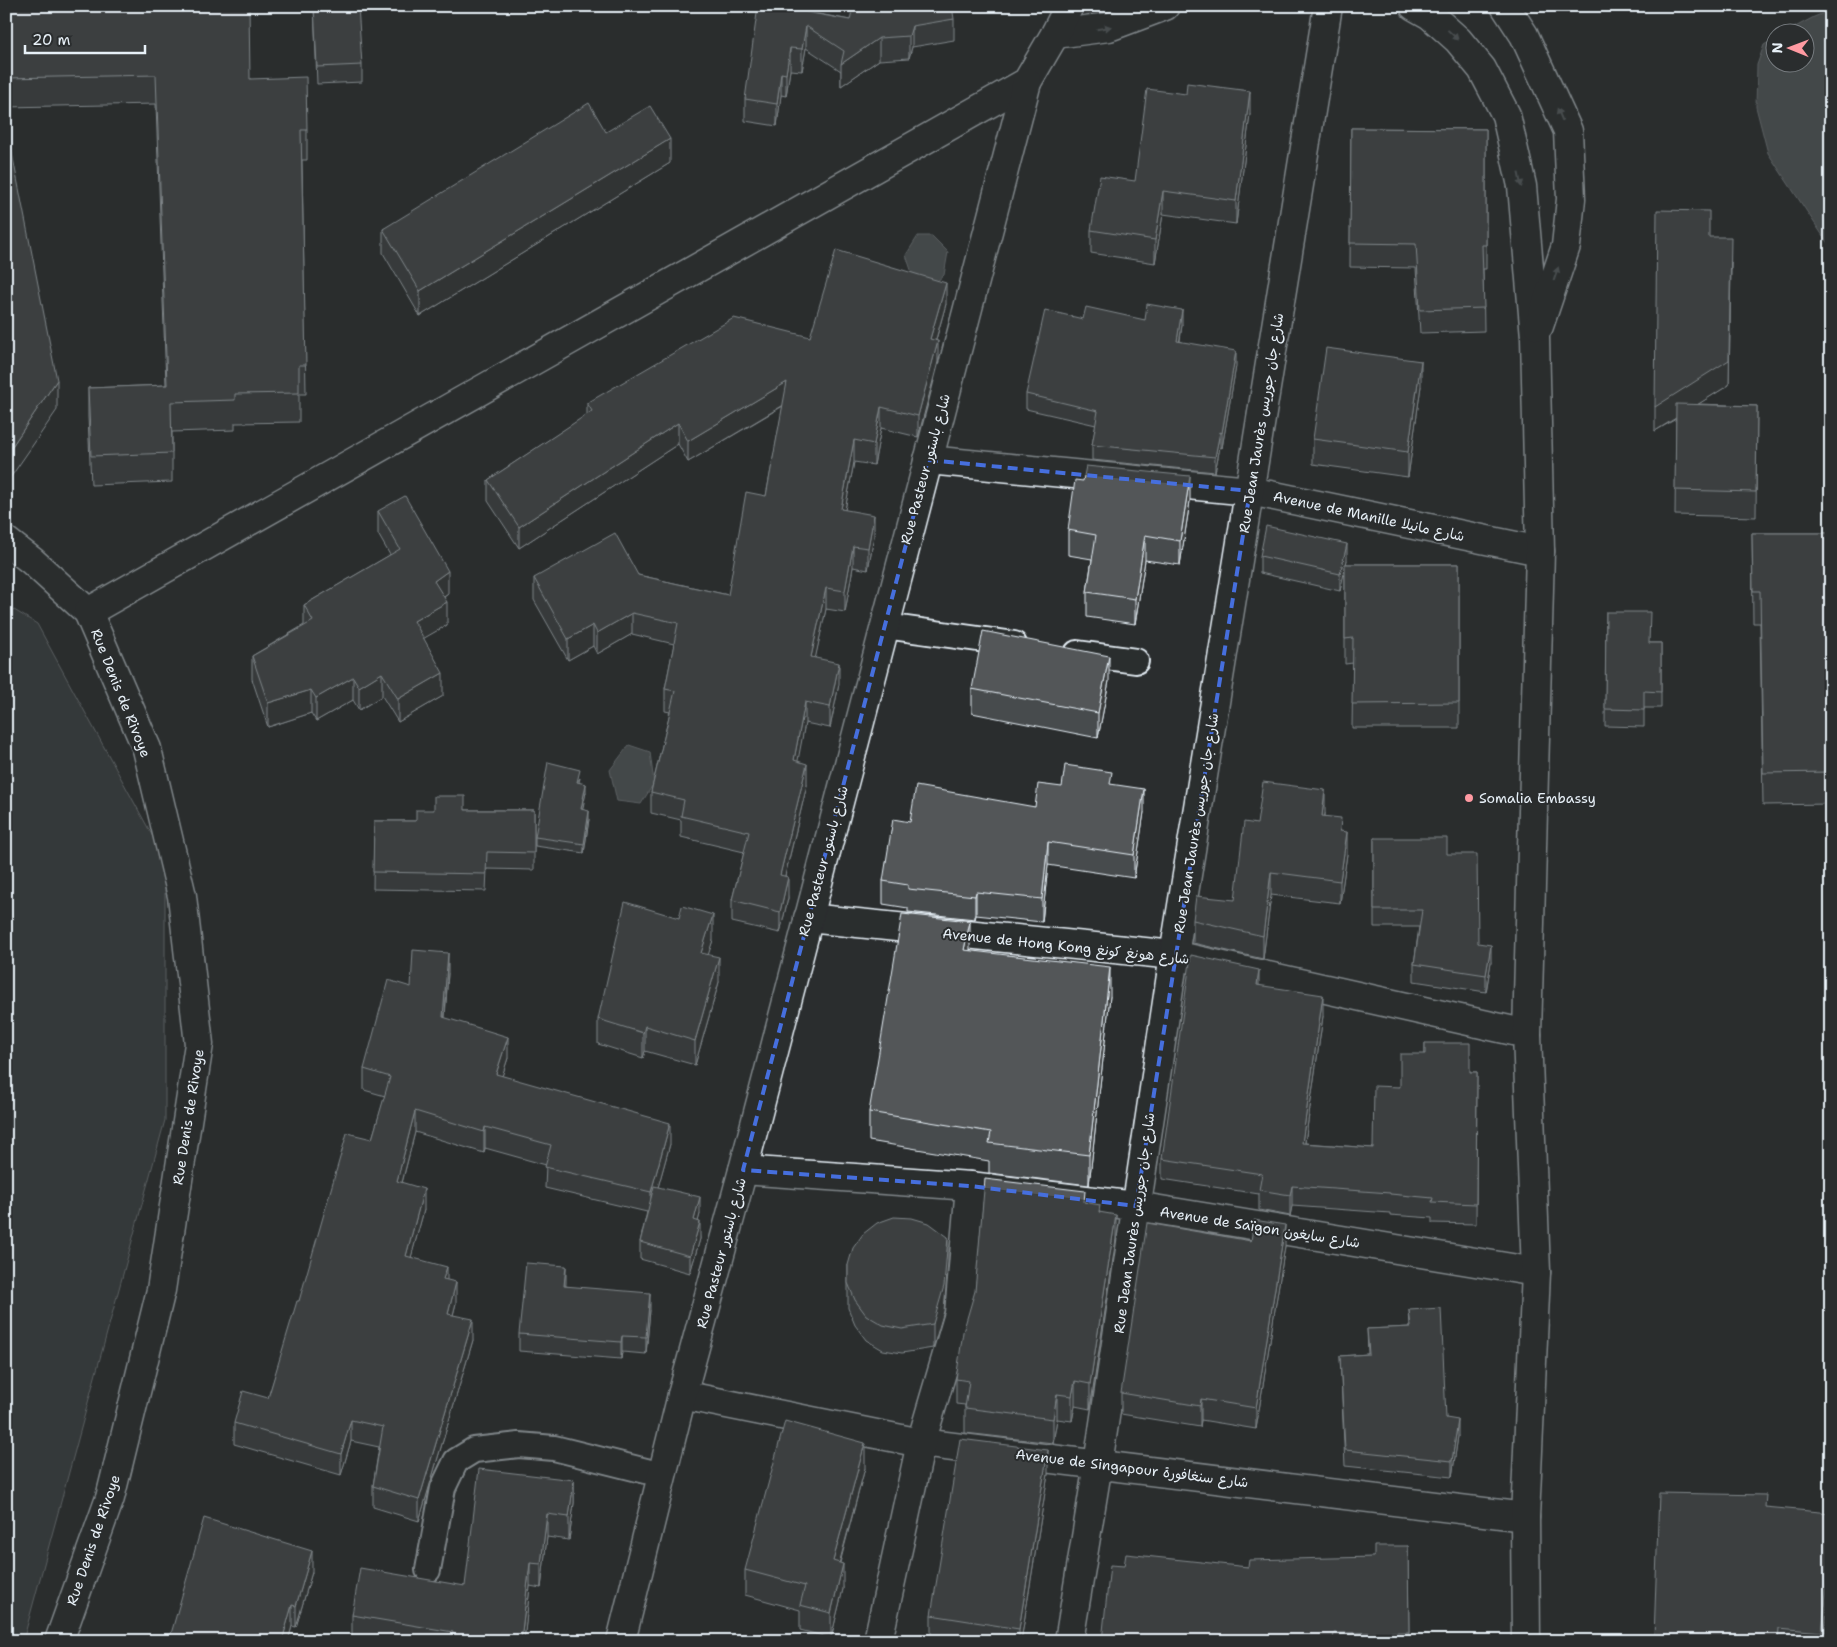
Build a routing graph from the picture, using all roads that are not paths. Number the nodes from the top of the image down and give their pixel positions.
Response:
1 (1069, 6) edge
2 (1165, 6) edge
3 (1328, 6) edge
4 (1414, 6) edge
5 (1505, 6) edge
6 (1055, 34) junction
7 (1027, 82) junction
8 (1535, 337) junction
9 (928, 460) junction
10 (1250, 491) junction
11 (6, 541) edge
12 (1540, 551) junction
13 (88, 612) junction
14 (885, 626) junction
15 (1136, 661) dead end
16 (808, 918) junction
17 (1174, 955) junction
18 (1527, 1034) junction
19 (743, 1170) junction
20 (970, 1186) junction
21 (1136, 1206) junction
22 (1536, 1272) junction
23 (682, 1395) junction
24 (921, 1443) junction
25 (1098, 1464) junction
26 (662, 1475) junction
27 (1525, 1517) junction
28 (428, 1570) dead end
29 (628, 1640) edge
30 (59, 1641) edge
31 (878, 1641) edge
32 (1069, 1641) edge
33 (1526, 1641) edge

1 - 6 street
6 -> 2 street
3 - 10 street, Rue Jean Jaurès شارع جان جوريس
4 -> 8 street
8 -> 5 street
6 - 7 street
7 - 9 street, Rue Pasteur شارع باستور
7 - 13 street
8 - 12 street
9 - 10 street, Avenue de Manille شارع مانيلا
9 - 14 street, Rue Pasteur شارع باستور
10 - 12 street, Avenue de Manille شارع مانيلا
10 - 17 street, Rue Jean Jaurès شارع جان جوريس
11 - 13 street, Rue Denis de Rivoye
12 - 18 street
13 - 30 street, Rue Denis de Rivoye
14 - 15 lane
14 - 16 street, Rue Pasteur شارع باستور
16 - 17 street, Avenue de Hong Kong شارع هونغ كونغ
16 - 19 street, Rue Pasteur شارع باستور
17 - 18 street, Avenue de Hong Kong شارع هونغ كونغ
17 - 21 street, Rue Jean Jaurès شارع جان جوريس
18 - 22 street
19 - 20 street, Avenue de Saïgon شارع سايغون
19 - 23 street, Rue Pasteur شارع باستور
20 - 21 street, Avenue de Saïgon شارع سايغون
20 - 24 street
21 - 22 street, Avenue de Saïgon شارع سايغون
21 - 25 street, Rue Jean Jaurès شارع جان جوريس
22 - 27 street
23 - 24 street, Avenue de Singapour شارع سنغافورة
23 - 26 street, Rue Pasteur شارع باستور
24 - 25 street, Avenue de Singapour شارع سنغافورة
24 - 31 street
25 - 27 street, Avenue de Singapour شارع سنغافورة
25 - 32 street, Rue Jean Jaurès شارع جان جوريس
26 - 28 lane
26 - 29 street, Rue Pasteur شارع باستور
27 - 33 street

